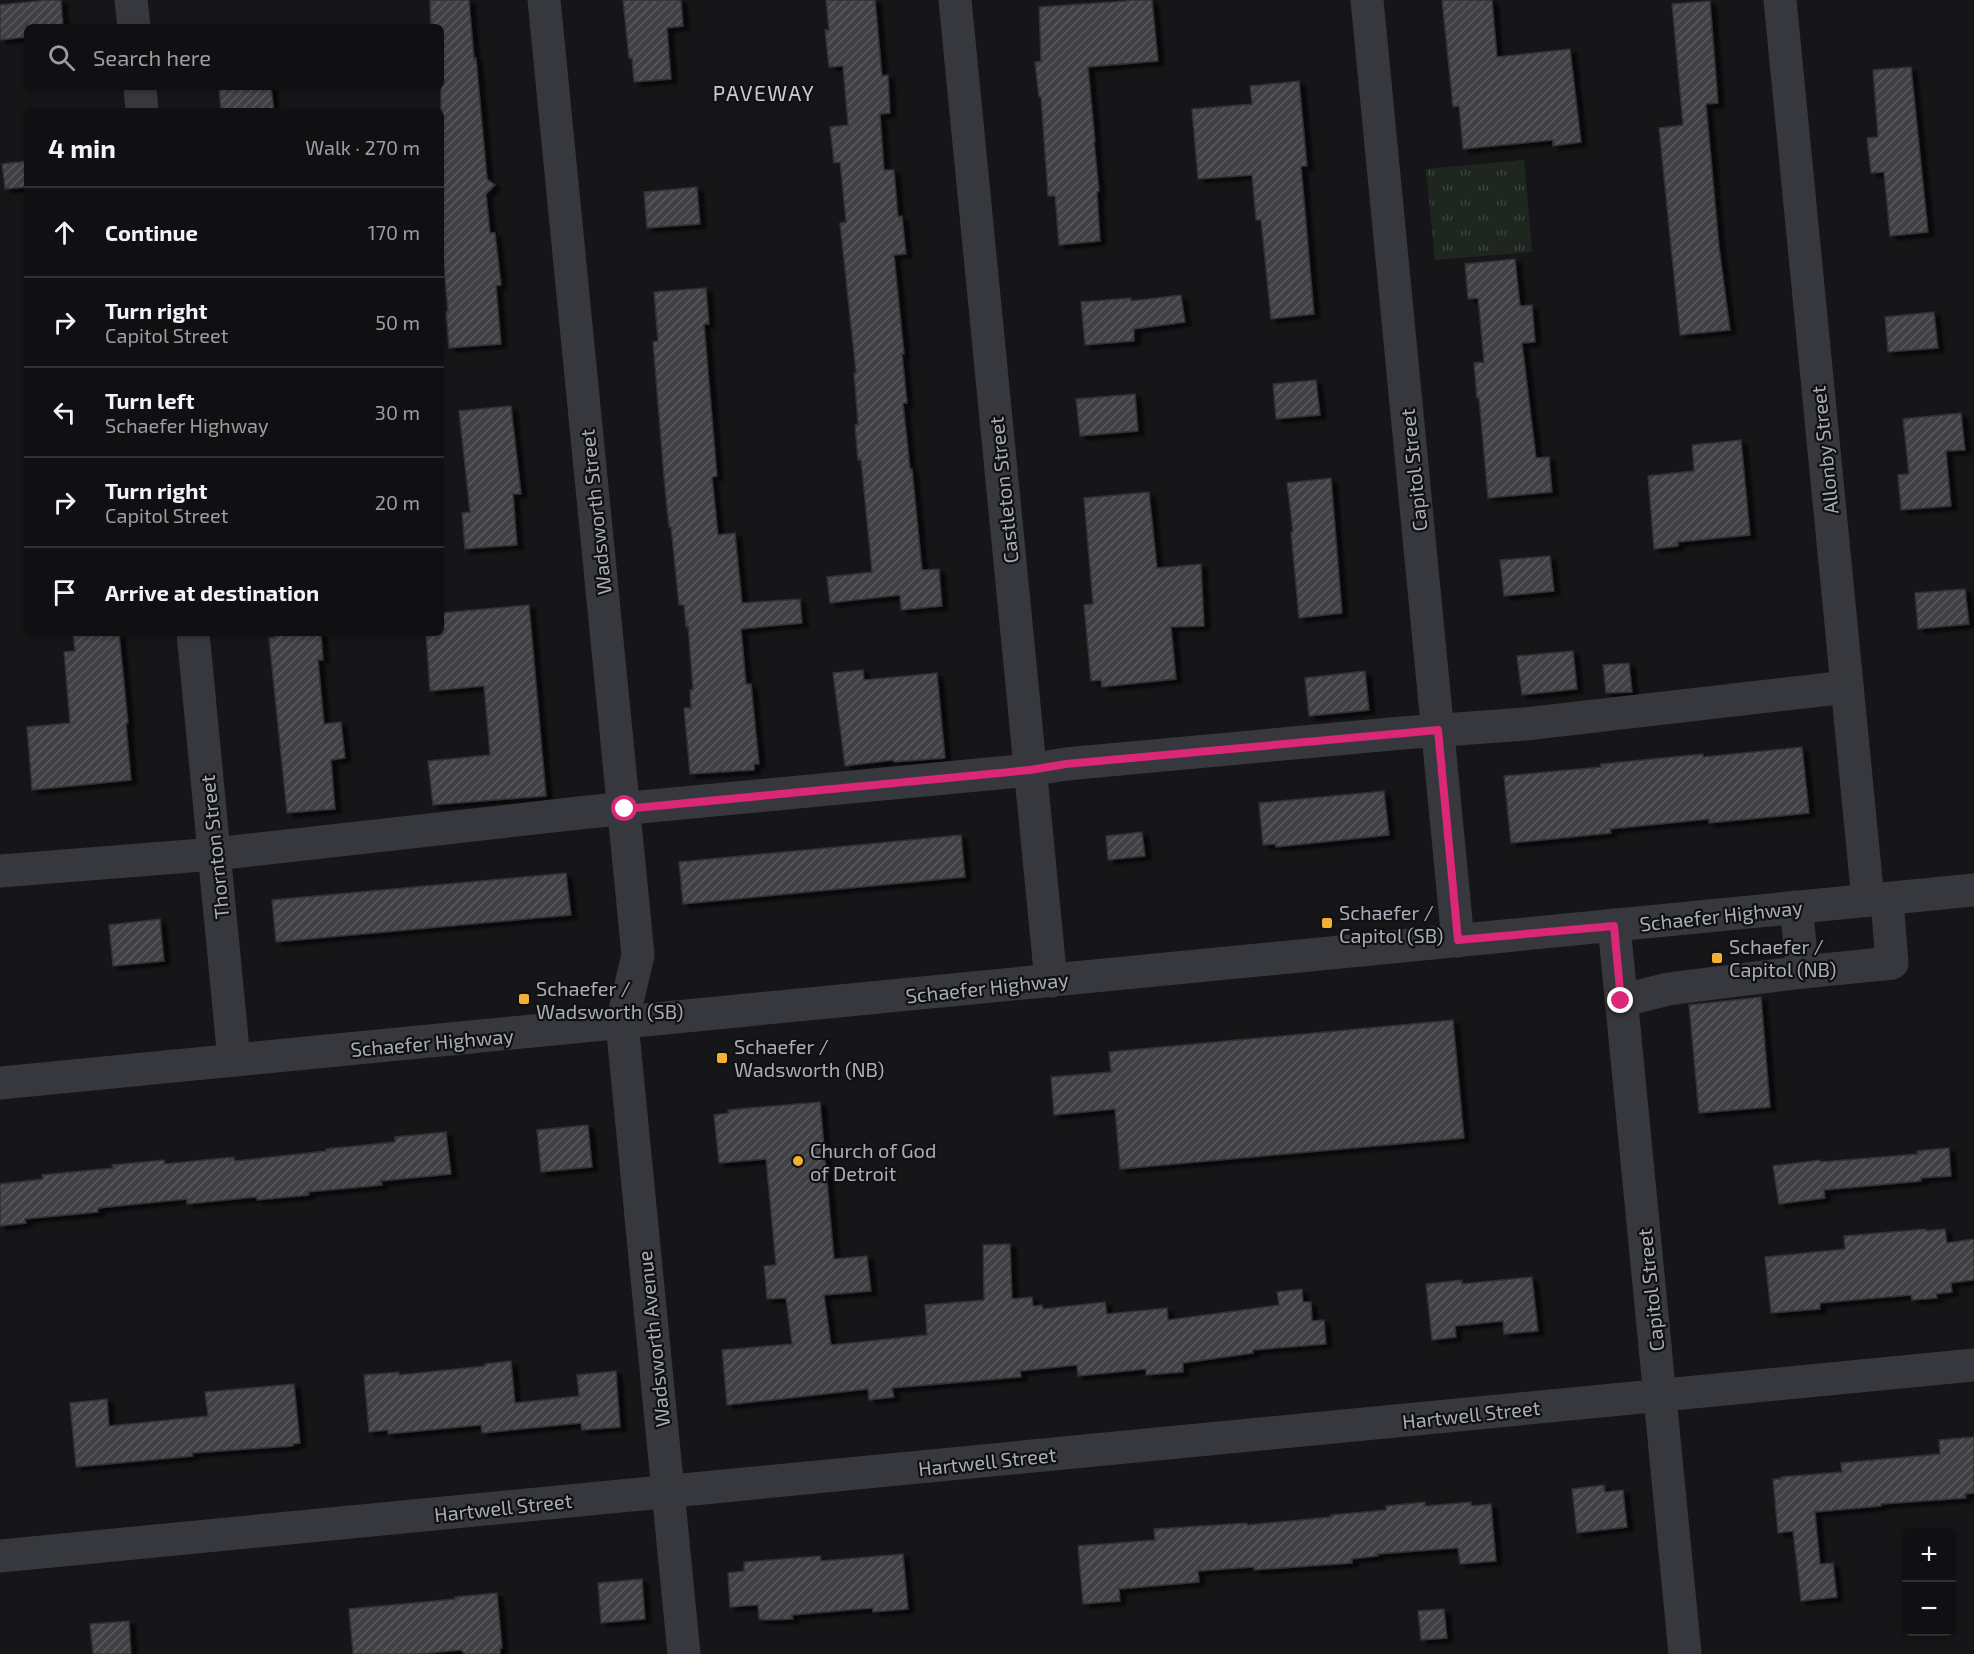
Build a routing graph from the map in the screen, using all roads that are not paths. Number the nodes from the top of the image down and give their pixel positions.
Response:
1 (131, 0) edge
2 (544, 0) edge
3 (955, 0) edge
4 (1367, 0) edge
5 (1780, 0) edge
6 (134, 24) edge
7 (140, 90) edge
8 (142, 108) edge
9 (194, 636) edge
10 (1847, 687) junction
11 (1438, 730) junction
12 (1030, 770) junction
13 (625, 809) junction
14 (215, 854) junction
15 (0, 871) edge
16 (1974, 890) edge
17 (1877, 899) junction
18 (1796, 907) junction
19 (1614, 926) junction
20 (1458, 940) junction
21 (1803, 972) junction
22 (1051, 981) junction
23 (1621, 1001) junction
24 (622, 1023) junction
25 (234, 1060) junction
26 (0, 1083) edge
27 (1974, 1365) edge
28 (1660, 1396) junction
29 (668, 1492) junction
30 (0, 1556) edge
31 (684, 1654) edge
32 (1685, 1654) edge

1 - 6 street
2 - 13 street, Wadsworth Street
3 - 12 street, Castleton Street
4 - 11 street, Capitol Street
5 - 10 street, Allonby Street
7 - 8 street
9 - 14 street, Thornton Street
10 - 11 street
10 - 17 street, Allonby Street
11 - 12 street
11 - 20 street, Capitol Street
12 - 13 street
12 - 22 street, Castleton Street
13 - 14 street
13 - 24 street, Wadsworth Street
14 - 15 street
14 - 25 street, Thornton Street
16 - 17 street, Schaefer Highway
17 - 18 street, Schaefer Highway
17 - 21 street, Allonby Street
18 - 19 street, Schaefer Highway
18 - 21 street
19 - 20 street, Schaefer Highway
19 - 23 street, Capitol Street
20 - 22 street, Schaefer Highway
21 - 23 street
22 - 24 street, Schaefer Highway
23 - 28 street, Capitol Street
24 - 25 street, Schaefer Highway
24 - 29 street, Wadsworth Avenue
25 - 26 street, Schaefer Highway
27 - 28 street, Hartwell Street
28 - 29 street, Hartwell Street
28 - 32 street, Capitol Street
29 - 30 street, Hartwell Street
29 - 31 street, Wadsworth Avenue

